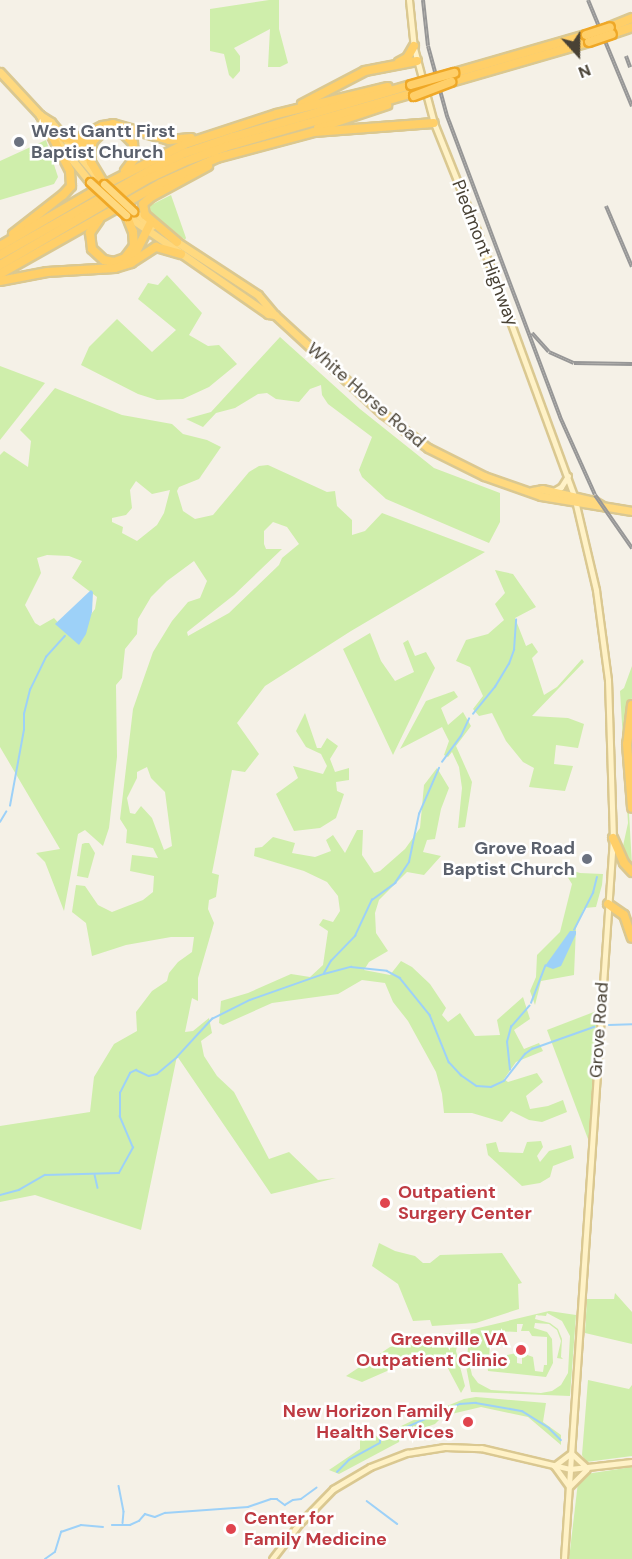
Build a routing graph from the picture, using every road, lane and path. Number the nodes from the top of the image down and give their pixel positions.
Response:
1 (410, 0) edge
2 (632, 18) edge
3 (632, 27) edge
4 (611, 31) junction
5 (414, 46) junction
6 (417, 61) junction
7 (392, 65) junction
8 (0, 72) edge
9 (453, 79) junction
10 (412, 89) junction
11 (278, 114) junction
12 (40, 115) junction
13 (434, 123) junction
14 (95, 129) junction
15 (222, 131) junction
16 (297, 135) junction
17 (52, 136) junction
18 (64, 138) junction
19 (240, 151) junction
20 (73, 154) junction
21 (98, 176) junction
22 (106, 183) junction
23 (129, 213) junction
24 (102, 217) junction
25 (148, 228) junction
26 (0, 244) edge
27 (175, 245) junction
28 (181, 254) junction
29 (0, 255) edge
30 (0, 264) edge
31 (123, 266) junction
32 (0, 274) edge
33 (0, 281) edge
34 (275, 315) junction
35 (568, 476) junction
36 (530, 491) junction
37 (554, 491) junction
38 (575, 499) junction
39 (632, 511) edge
40 (632, 705) edge
41 (632, 808) edge
42 (613, 838) junction
43 (611, 860) junction
44 (623, 860) junction
45 (632, 873) edge
46 (608, 904) junction
47 (620, 913) junction
48 (607, 917) junction
49 (632, 938) edge
50 (571, 1453) junction
51 (632, 1462) edge
52 (554, 1466) junction
53 (588, 1468) junction
54 (570, 1469) junction
55 (569, 1487) junction
56 (272, 1559) edge
57 (564, 1559) edge

1 - 5 main road, Piedmont Highway
2 - 4 highway
3 - 4 highway
4 - 9 highway, bridge
5 - 6 main road, Piedmont Highway
5 - 7 highway
6 - 7 highway
6 - 13 main road, Piedmont Highway
7 - 11 highway
8 - 12 highway, White Horse Road
9 - 10 highway, bridge
9 - 10 highway, bridge
10 - 11 highway
10 - 16 highway
10 - 29 highway
10 - 30 highway
11 - 15 highway
12 - 17 highway, White Horse Road
12 - 18 highway, White Horse Road
13 - 16 highway
13 - 35 main road, Piedmont Highway
14 - 15 highway
14 - 18 highway
14 - 20 highway
15 - 22 highway
16 - 19 highway
17 - 20 highway, White Horse Road
17 - 26 highway
18 - 20 highway, White Horse Road
19 - 24 highway
19 - 27 highway
20 - 21 highway, White Horse Road
20 - 23 highway, White Horse Road, bridge
21 - 22 highway
21 - 22 highway
22 - 23 highway, White Horse Road, bridge
22 - 26 highway
23 - 24 highway
23 - 25 highway, White Horse Road
24 - 32 highway
25 - 27 highway, White Horse Road
25 - 31 highway
27 - 28 highway, White Horse Road
27 - 34 highway, White Horse Road
28 - 31 highway
28 - 34 highway, White Horse Road
31 - 33 highway
34 - 36 highway, White Horse Road
35 - 37 main road
35 - 38 main road, Piedmont Highway
36 - 37 highway, White Horse Road
36 - 38 highway, White Horse Road
37 - 38 highway, White Horse Road
38 - 39 highway, White Horse Road
38 - 42 main road, Grove Road
40 - 41 highway
42 - 43 main road, Grove Road
42 - 44 highway
43 - 44 highway
43 - 46 main road, Grove Road
44 - 45 highway
46 - 47 highway
46 - 48 main road, Grove Road
47 - 48 highway
47 - 49 highway
48 - 50 main road, Grove Road
50 - 52 main road
50 - 53 main road
50 - 54 main road, Grove Road
51 - 53 main road
52 - 54 main road
52 - 55 main road
52 - 56 main road
53 - 54 main road
53 - 55 main road
54 - 55 main road, Grove Road
55 - 57 main road, Grove Road

